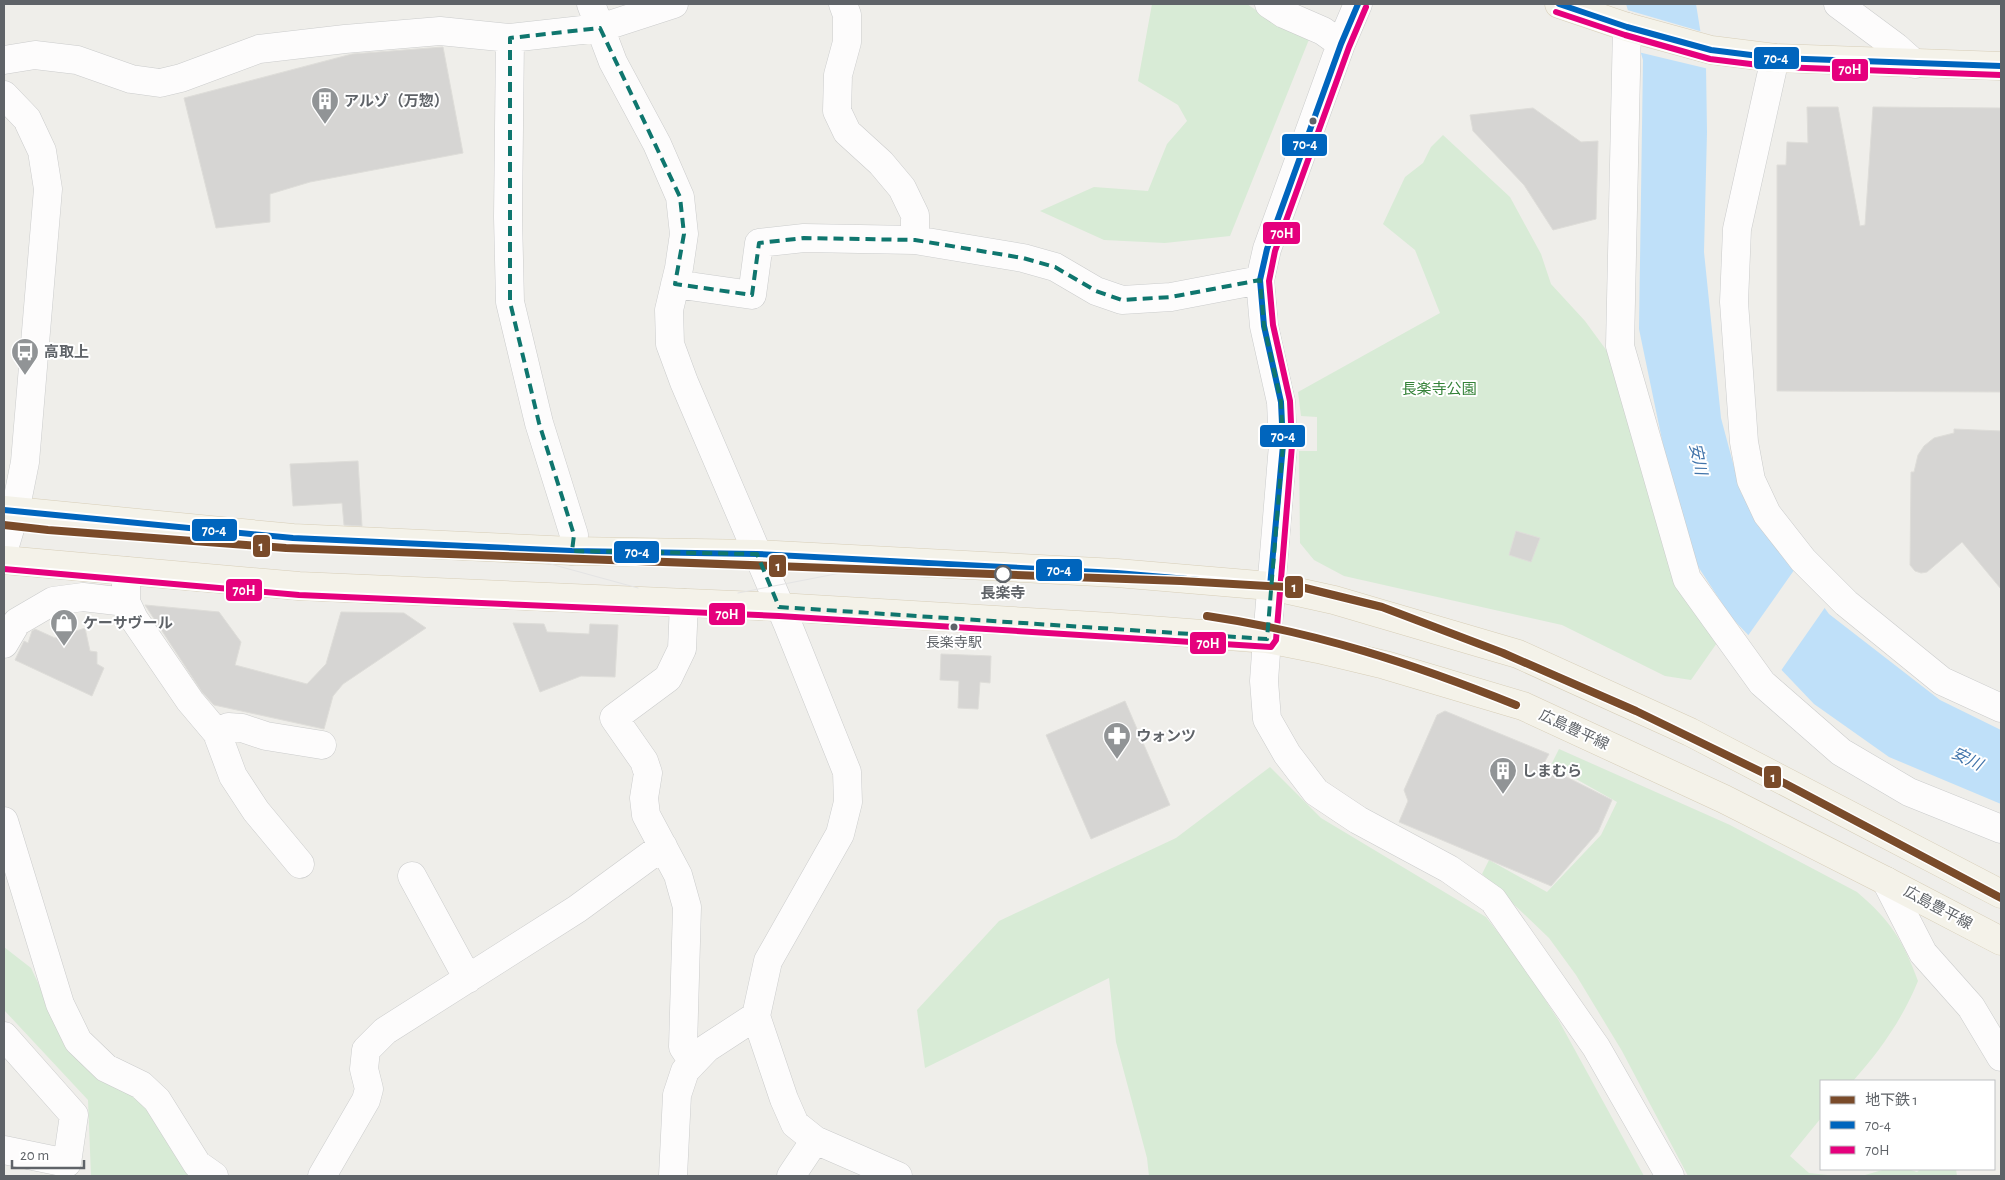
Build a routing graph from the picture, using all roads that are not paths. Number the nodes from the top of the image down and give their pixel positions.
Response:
1 (674, 4) edge
2 (843, 4) edge
3 (1269, 4) edge
4 (1358, 4) edge
5 (1559, 4) edge
6 (1838, 4) edge
7 (596, 16) edge
8 (1627, 27) junction
9 (510, 38) junction
10 (1341, 44) junction
11 (1775, 58) junction
12 (4, 60) edge
13 (1915, 64) junction
14 (2001, 66) edge
15 (4, 95) edge
16 (915, 240) junction
17 (1260, 280) junction
18 (675, 284) junction
19 (9, 511) edge
20 (4, 549) edge
21 (572, 551) junction
22 (756, 554) junction
23 (4, 560) edge
24 (126, 571) junction
25 (1270, 586) junction
26 (126, 602) junction
27 (684, 603) junction
28 (779, 607) junction
29 (1266, 639) junction
30 (4, 644) edge
31 (2001, 708) edge
32 (217, 732) junction
33 (322, 745) dead end
34 (4, 821) edge
35 (2001, 829) edge
36 (663, 846) junction
37 (300, 864) dead end
38 (412, 876) dead end
39 (1886, 881) junction
40 (2001, 894) edge
41 (2001, 941) edge
42 (468, 979) junction
43 (756, 1016) junction
44 (4, 1036) edge
45 (2001, 1057) edge
46 (693, 1062) junction
47 (815, 1140) junction
48 (4, 1150) edge
49 (214, 1176) edge
50 (322, 1176) edge
51 (672, 1176) edge
52 (791, 1176) edge
53 (898, 1176) edge
54 (1670, 1176) edge

1 - 7 street
2 - 16 street
3 - 10 street
4 - 10 street
5 - 8 main road
6 - 13 street
7 - 9 street
7 - 18 street
8 - 11 main road
8 - 35 street
9 - 12 street
9 - 21 street
10 - 17 street
11 - 13 main road
11 - 31 street
13 - 14 main road
15 - 19 street
16 - 17 street
16 - 18 street
17 - 25 street
18 - 22 street
19 - 20 street
19 - 21 main road
21 - 22 main road
22 - 25 main road
22 - 28 street
23 - 24 main road, 広島豊平線
24 - 26 street
24 - 27 main road, 広島豊平線
25 - 29 street
25 - 40 main road
26 - 30 street
26 - 32 street
27 - 28 main road, 広島豊平線
27 - 36 street
28 - 29 main road, 広島豊平線
28 - 43 street
29 - 39 main road, 広島豊平線
29 - 54 street
32 - 33 street
32 - 37 street
34 - 49 street
36 - 42 street
36 - 46 street
38 - 42 street
39 - 41 main road, 広島豊平線
39 - 45 street
42 - 50 street
43 - 46 street
43 - 47 street
44 - 48 street
46 - 51 street
47 - 52 street
47 - 53 street

